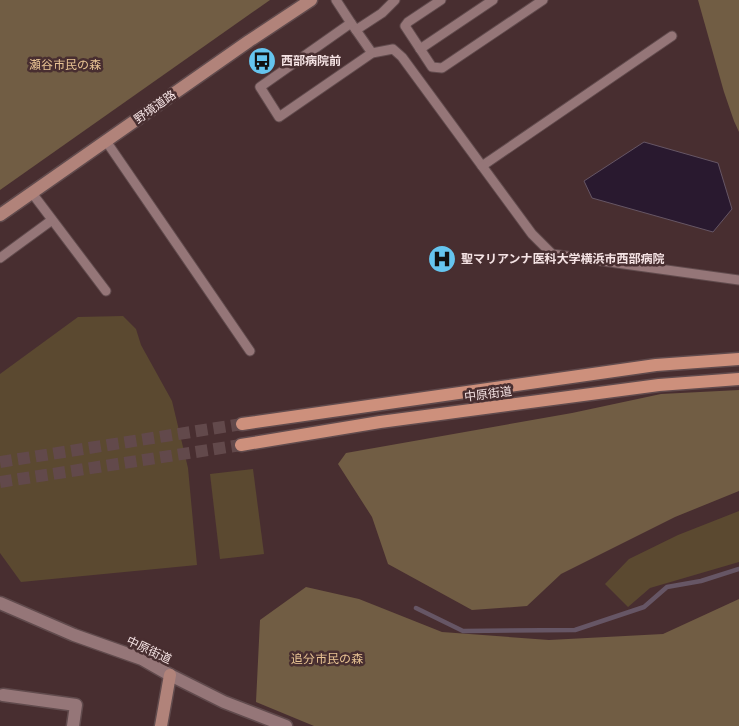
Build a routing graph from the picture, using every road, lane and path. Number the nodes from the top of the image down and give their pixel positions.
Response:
1 (311, 0) edge
2 (336, 0) edge
3 (395, 0) edge
4 (441, 0) edge
5 (492, 0) edge
6 (543, 0) edge
7 (353, 26) junction
8 (672, 36) dead end
9 (420, 49) junction
10 (372, 53) junction
11 (106, 141) junction
12 (482, 166) junction
13 (32, 193) junction
14 (0, 215) edge
15 (52, 220) junction
16 (0, 258) edge
17 (739, 280) edge
18 (106, 291) dead end
19 (250, 352) dead end
20 (739, 359) edge
21 (739, 379) edge
22 (242, 424) tunnel mouth
23 (241, 445) tunnel mouth
24 (0, 603) edge
25 (170, 675) junction
26 (3, 695) dead end
27 (73, 726) edge
28 (161, 726) edge
29 (286, 726) edge

1 - 11 street, 野境道路
2 - 7 lane
3 - 7 lane
4 - 9 lane
5 - 9 lane
6 - 9 lane
7 - 10 lane
7 - 10 lane
8 - 12 lane
10 - 12 lane
11 - 13 street, 野境道路
11 - 19 lane
12 - 17 lane
13 - 14 street, 野境道路
13 - 15 lane
15 - 16 lane
15 - 18 lane
20 - 22 main road, 中原街道
21 - 23 main road, 中原街道
24 - 25 street, 中原街道
25 - 28 street
25 - 29 street, 中原街道
26 - 27 street

